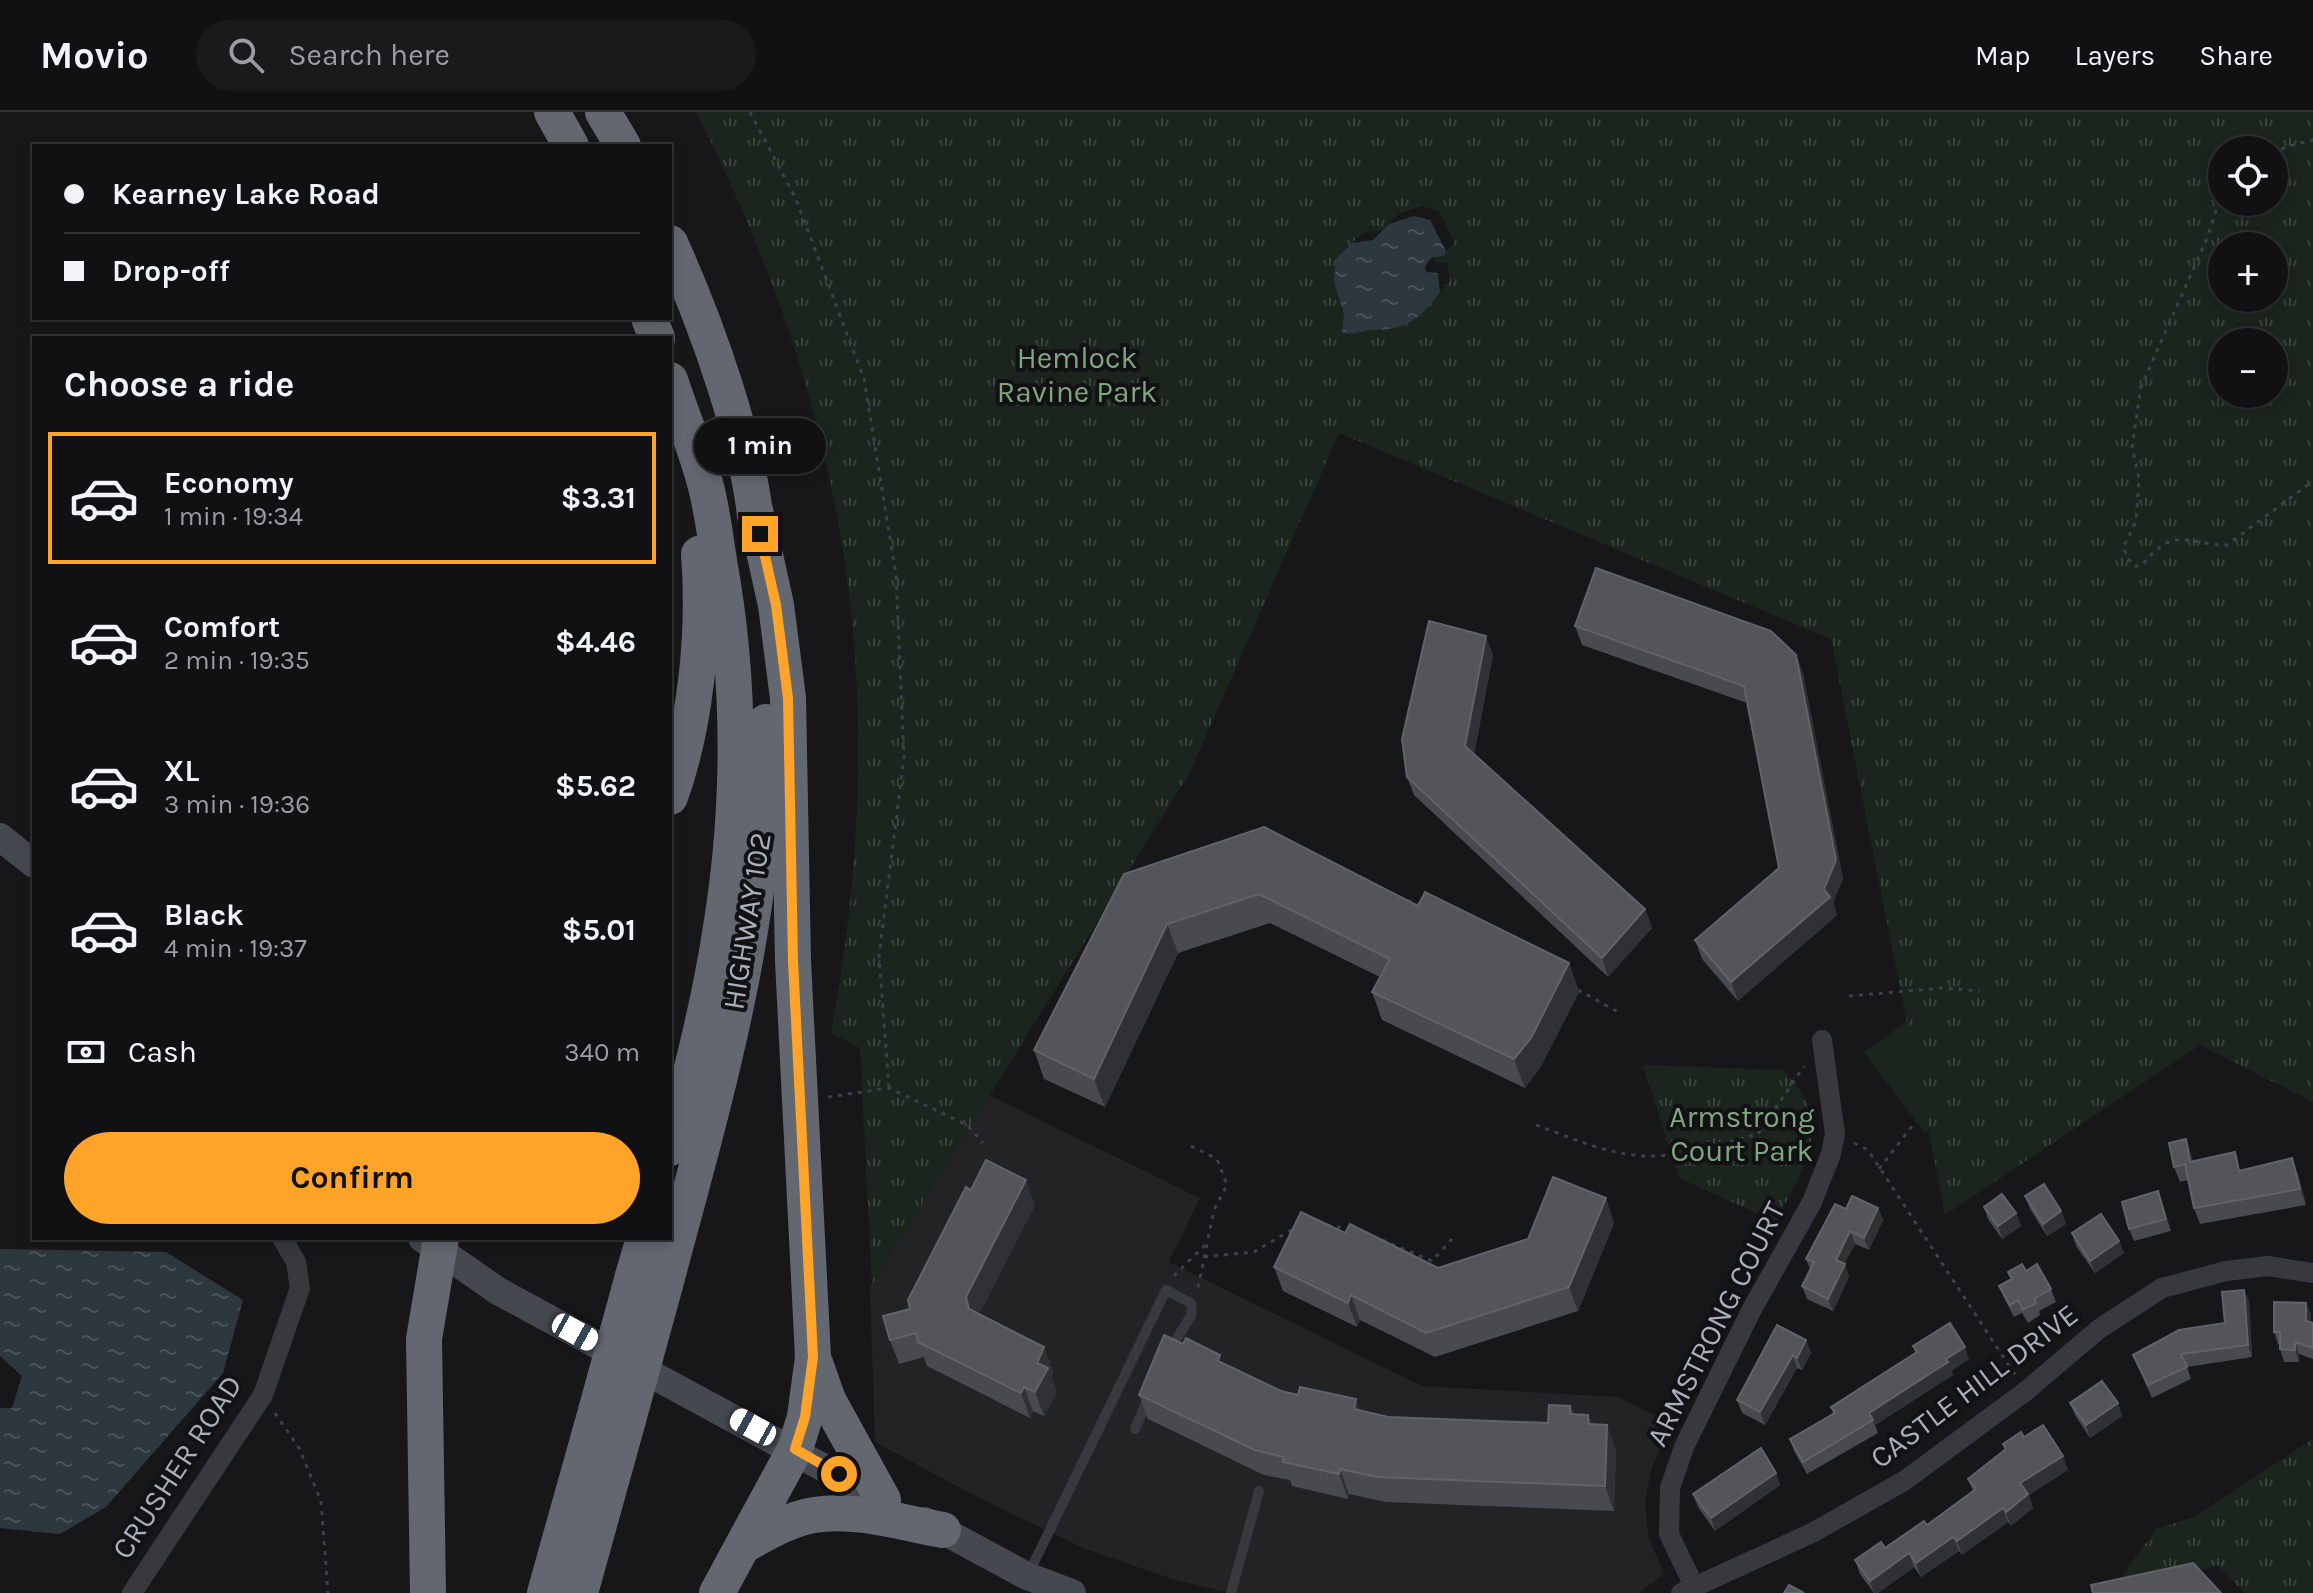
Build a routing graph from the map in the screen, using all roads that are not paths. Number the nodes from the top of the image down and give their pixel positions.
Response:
1 (552, 112) edge
2 (603, 112) edge
3 (570, 144) edge
4 (622, 144) edge
5 (672, 247) edge
6 (675, 395) edge
7 (755, 510) junction
8 (672, 792) edge
9 (0, 837) edge
10 (32, 862) edge
11 (1822, 1040) road end
12 (672, 1141) edge
13 (672, 1215) edge
14 (283, 1240) edge
15 (644, 1240) edge
16 (663, 1240) edge
17 (433, 1242) edge
18 (2313, 1273) edge
19 (649, 1280) junction
20 (813, 1357) junction
21 (1162, 1367) edge
22 (1151, 1392) edge
23 (612, 1415) junction
24 (1135, 1429) dead end
25 (795, 1449) junction
26 (1259, 1491) dead end
27 (883, 1500) junction
28 (943, 1530) junction
29 (746, 1544) junction
30 (1027, 1576) junction
31 (1688, 1590) edge
32 (132, 1593) edge
33 (428, 1593) edge
34 (545, 1593) edge
35 (580, 1593) edge
36 (717, 1593) edge
37 (1072, 1593) edge
38 (1231, 1593) edge

1 - 3 highway
2 - 4 highway
5 - 7 highway, HIGHWAY 102
6 - 8 highway
6 - 12 highway, HIGHWAY 102
7 - 13 highway, HIGHWAY 102
7 - 20 highway
9 - 10 main road
11 - 31 street, ARMSTRONG COURT
14 - 32 street, CRUSHER ROAD
15 - 19 highway, HIGHWAY 102
16 - 19 highway, HIGHWAY 102
17 - 25 main road
17 - 33 highway
18 - 31 street, CASTLE HILL DRIVE
19 - 23 highway, HIGHWAY 102, bridge
20 - 25 highway
20 - 27 highway
21 - 30 lane
22 - 24 lane
23 - 34 highway, HIGHWAY 102
23 - 35 highway, HIGHWAY 102
25 - 27 main road
25 - 29 highway
26 - 38 lane
27 - 28 main road
28 - 29 highway
28 - 30 main road
29 - 36 highway
30 - 37 main road

